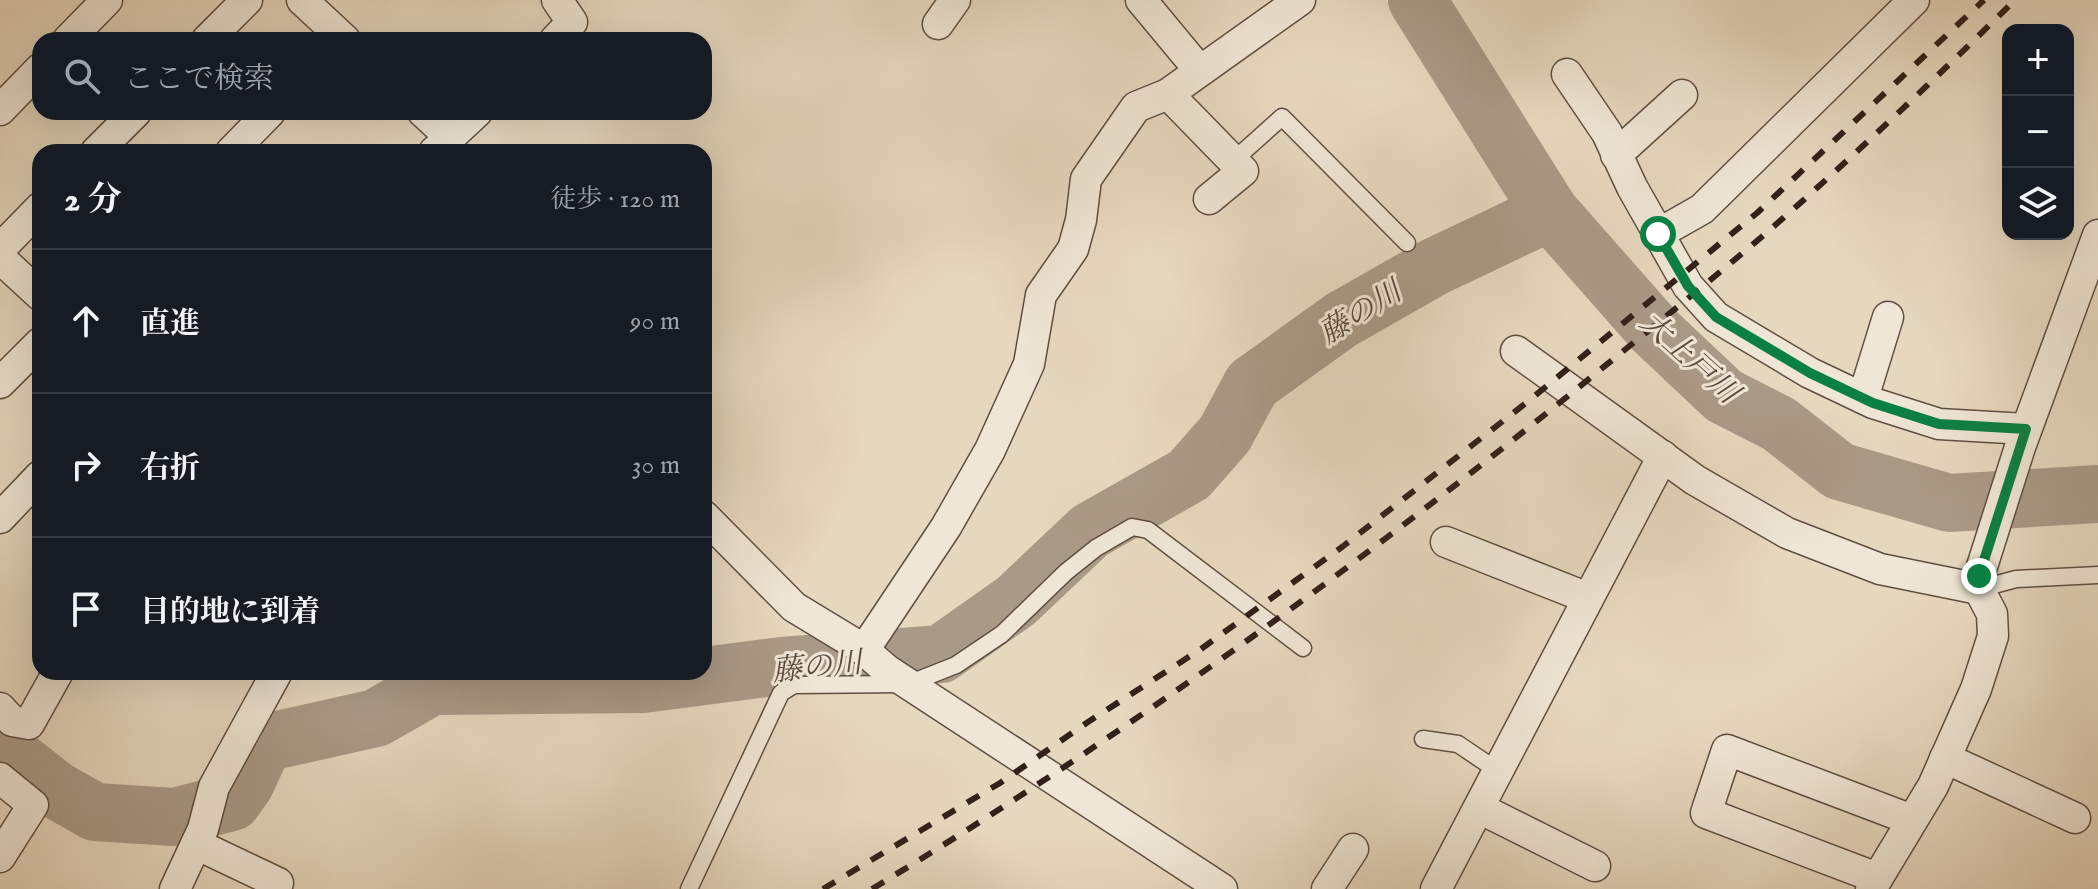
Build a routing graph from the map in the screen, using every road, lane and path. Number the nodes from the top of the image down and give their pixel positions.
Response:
1 (107, 0) edge
2 (247, 0) edge
3 (302, 0) edge
4 (557, 0) edge
5 (1141, 0) edge
6 (1300, 0) edge
7 (1914, 0) edge
8 (1262, 10) edge
9 (76, 32) edge
10 (215, 32) edge
11 (335, 32) edge
12 (563, 32) edge
13 (1200, 71) junction
14 (1567, 74) dead end
15 (32, 77) edge
16 (1168, 94) junction
17 (1682, 95) dead end
18 (0, 110) edge
19 (128, 120) edge
20 (262, 120) edge
21 (428, 120) edge
22 (468, 120) edge
23 (104, 144) edge
24 (239, 144) edge
25 (442, 144) edge
26 (1616, 155) junction
27 (1233, 161) junction
28 (1209, 199) dead end
29 (32, 216) edge
30 (1658, 234) junction
31 (2098, 235) edge
32 (1407, 243) dead end
33 (0, 249) edge
34 (0, 258) edge
35 (2092, 266) edge
36 (32, 288) edge
37 (1888, 317) dead end
38 (32, 351) edge
39 (1516, 351) dead end
40 (0, 383) edge
41 (1863, 398) junction
42 (2023, 438) junction
43 (1663, 456) junction
44 (32, 484) edge
45 (0, 518) edge
46 (712, 524) edge
47 (1446, 542) dead end
48 (2098, 575) edge
49 (1979, 583) junction
50 (1588, 598) junction
51 (1303, 648) dead end
52 (880, 663) junction
53 (54, 680) edge
54 (273, 680) edge
55 (0, 708) edge
56 (1423, 739) dead end
57 (1945, 758) junction
58 (1498, 771) junction
59 (0, 778) edge
60 (1479, 808) junction
61 (2075, 818) dead end
62 (1912, 820) junction
63 (199, 836) junction
64 (1353, 849) dead end
65 (0, 857) edge
66 (1595, 866) dead end
67 (278, 883) dead end
68 (1874, 884) edge
69 (1215, 887) edge
70 (175, 889) edge
71 (689, 889) edge
72 (1327, 889) edge
73 (1436, 889) edge

1 - 9 street
2 - 10 street
3 - 11 street
4 - 12 street
5 - 13 street
6 - 8 street
7 - 30 street
8 - 13 street
13 - 16 street
14 - 26 street
15 - 18 street
16 - 27 street
16 - 52 street
17 - 26 street
19 - 23 street
20 - 24 street
21 - 25 street
22 - 25 street
26 - 30 street
27 - 28 street
27 - 32 lane
29 - 33 street
30 - 41 street
31 - 35 street
34 - 36 street
35 - 42 street
37 - 41 street
38 - 40 street
39 - 43 street
41 - 42 street
42 - 49 street
43 - 49 street
43 - 50 street
44 - 45 street
46 - 52 street
47 - 50 street
48 - 49 lane
49 - 57 street
50 - 58 street
51 - 52 lane
52 - 69 street
52 - 71 lane
53 - 55 street
54 - 63 street
56 - 58 lane
57 - 61 street
57 - 62 street
58 - 60 street
59 - 65 street
60 - 66 street
60 - 73 street
62 - 68 street
62 - 68 street
63 - 67 street
63 - 70 street
64 - 72 street

